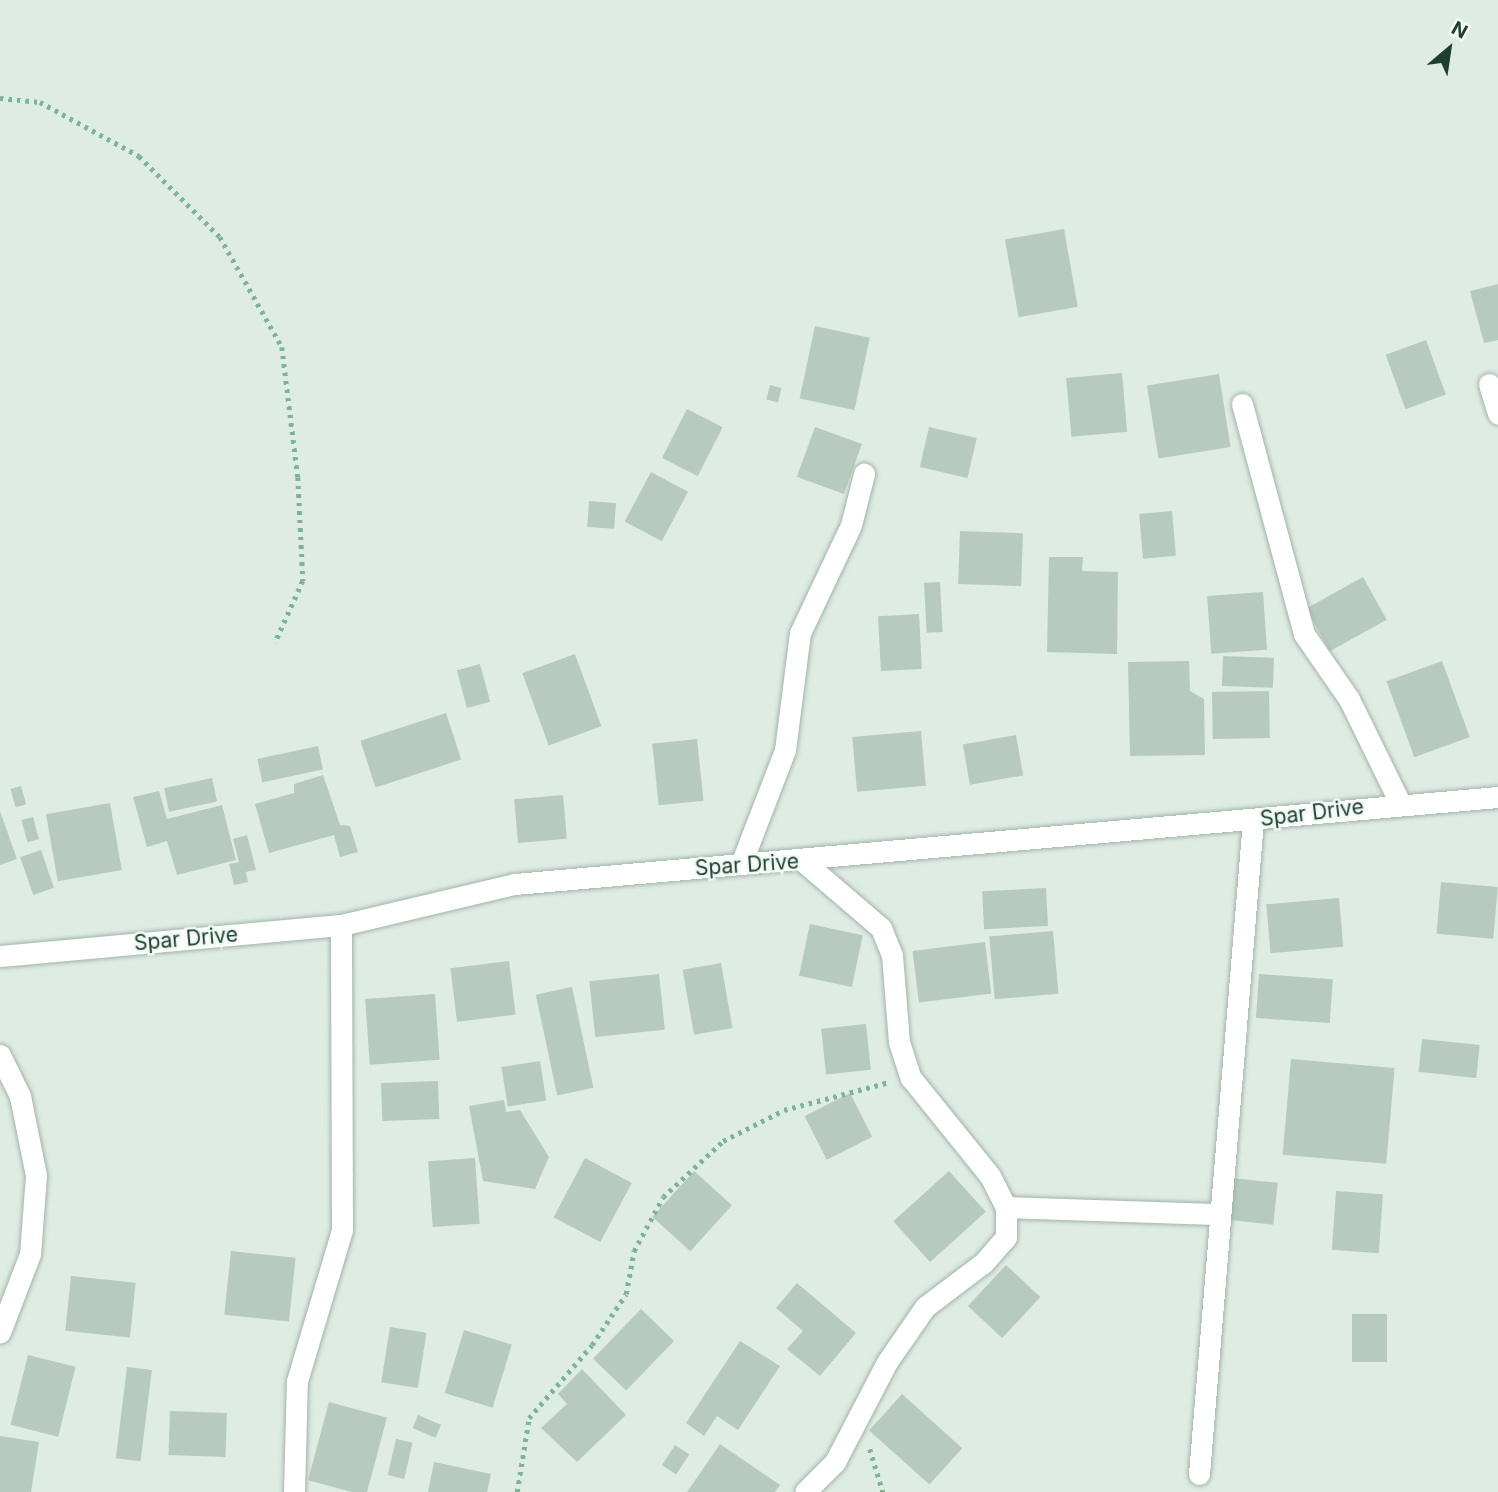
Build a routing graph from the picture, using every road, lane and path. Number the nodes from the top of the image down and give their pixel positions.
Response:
1 (0, 98) edge
2 (1489, 384) dead end
3 (1242, 404) dead end
4 (1498, 414) edge
5 (864, 474) dead end
6 (275, 643) dead end
7 (1498, 797) edge
8 (1400, 803) junction
9 (1253, 820) junction
10 (804, 862) junction
11 (741, 864) junction
12 (341, 925) junction
13 (0, 956) edge
14 (0, 1055) edge
15 (911, 1078) junction
16 (1006, 1207) junction
17 (1220, 1214) junction
18 (0, 1332) edge
19 (860, 1419) junction
20 (1199, 1474) dead end
21 (294, 1492) edge
22 (517, 1492) edge
23 (805, 1492) edge
24 (883, 1492) edge

1 - 6 path
2 - 4 street
3 - 8 street
5 - 11 street
7 - 8 street, Spar Drive
8 - 9 street, Spar Drive
9 - 10 street, Spar Drive
9 - 17 street
10 - 11 street, Spar Drive
10 - 15 street
11 - 12 street, Spar Drive
12 - 13 street, Spar Drive
12 - 21 street
14 - 18 street
15 - 16 street
15 - 22 path
16 - 17 street
16 - 19 street
17 - 20 street
19 - 23 street
19 - 24 path

